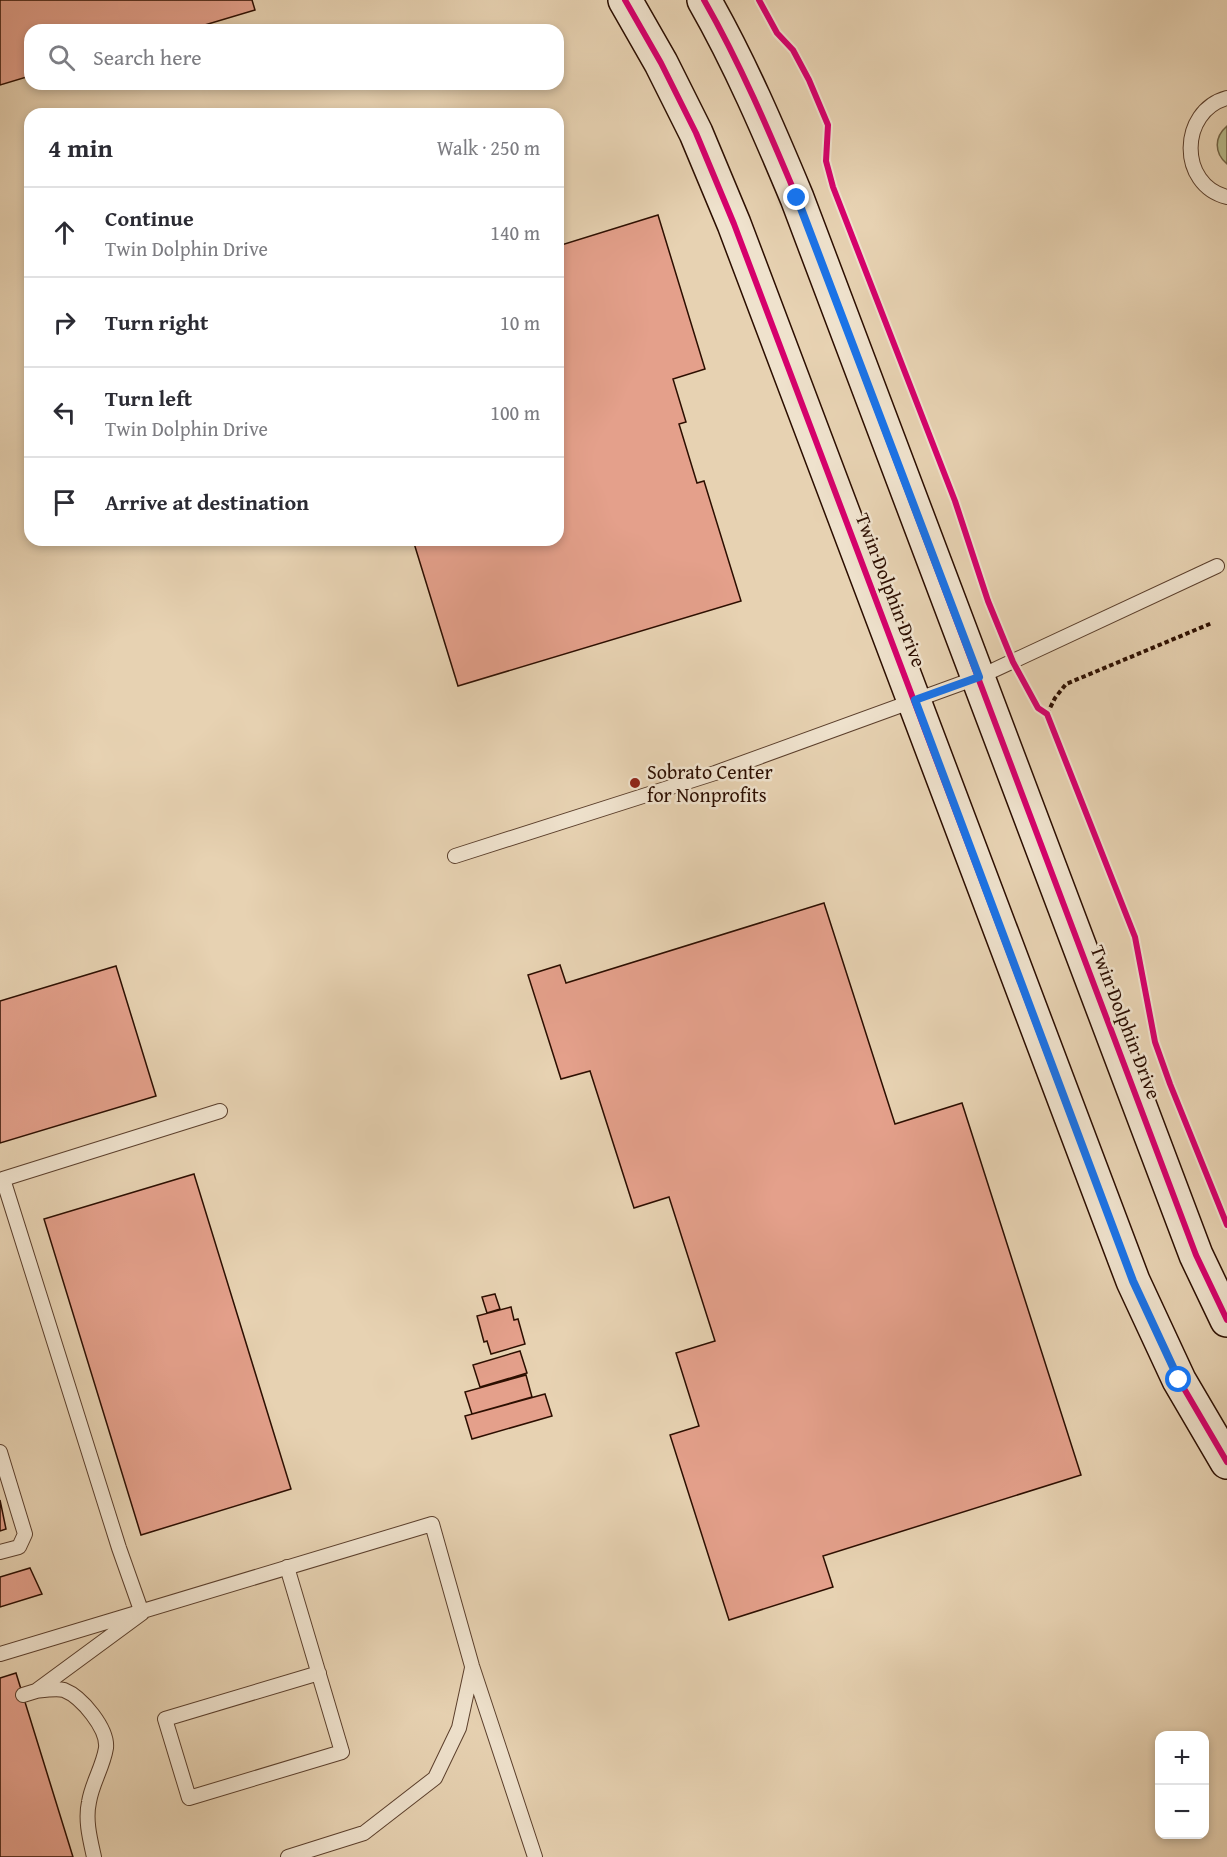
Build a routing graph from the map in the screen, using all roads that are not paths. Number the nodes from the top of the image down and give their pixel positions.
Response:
1 (625, 0) edge
2 (704, 0) edge
3 (1227, 98) edge
4 (1227, 197) edge
5 (1217, 566) dead end
6 (979, 677) junction
7 (915, 700) junction
8 (455, 856) dead end
9 (220, 1111) dead end
10 (2, 1178) edge
11 (1227, 1320) edge
12 (0, 1452) edge
13 (1227, 1462) edge
14 (0, 1552) edge
15 (287, 1567) junction
16 (142, 1613) junction
17 (0, 1654) edge
18 (472, 1666) junction
19 (319, 1673) junction
20 (94, 1857) edge
21 (288, 1857) edge
22 (535, 1857) edge

1 - 7 main road, Twin Dolphin Drive
2 - 6 main road, Twin Dolphin Drive
3 - 4 lane
5 - 6 lane
6 - 7 lane
6 - 11 main road, Twin Dolphin Drive
7 - 8 lane
7 - 13 main road, Twin Dolphin Drive
9 - 10 lane
10 - 16 lane
12 - 14 lane
15 - 16 lane
15 - 18 lane
15 - 19 lane
16 - 17 lane
16 - 20 lane
18 - 21 lane
18 - 22 lane
19 - 19 lane

